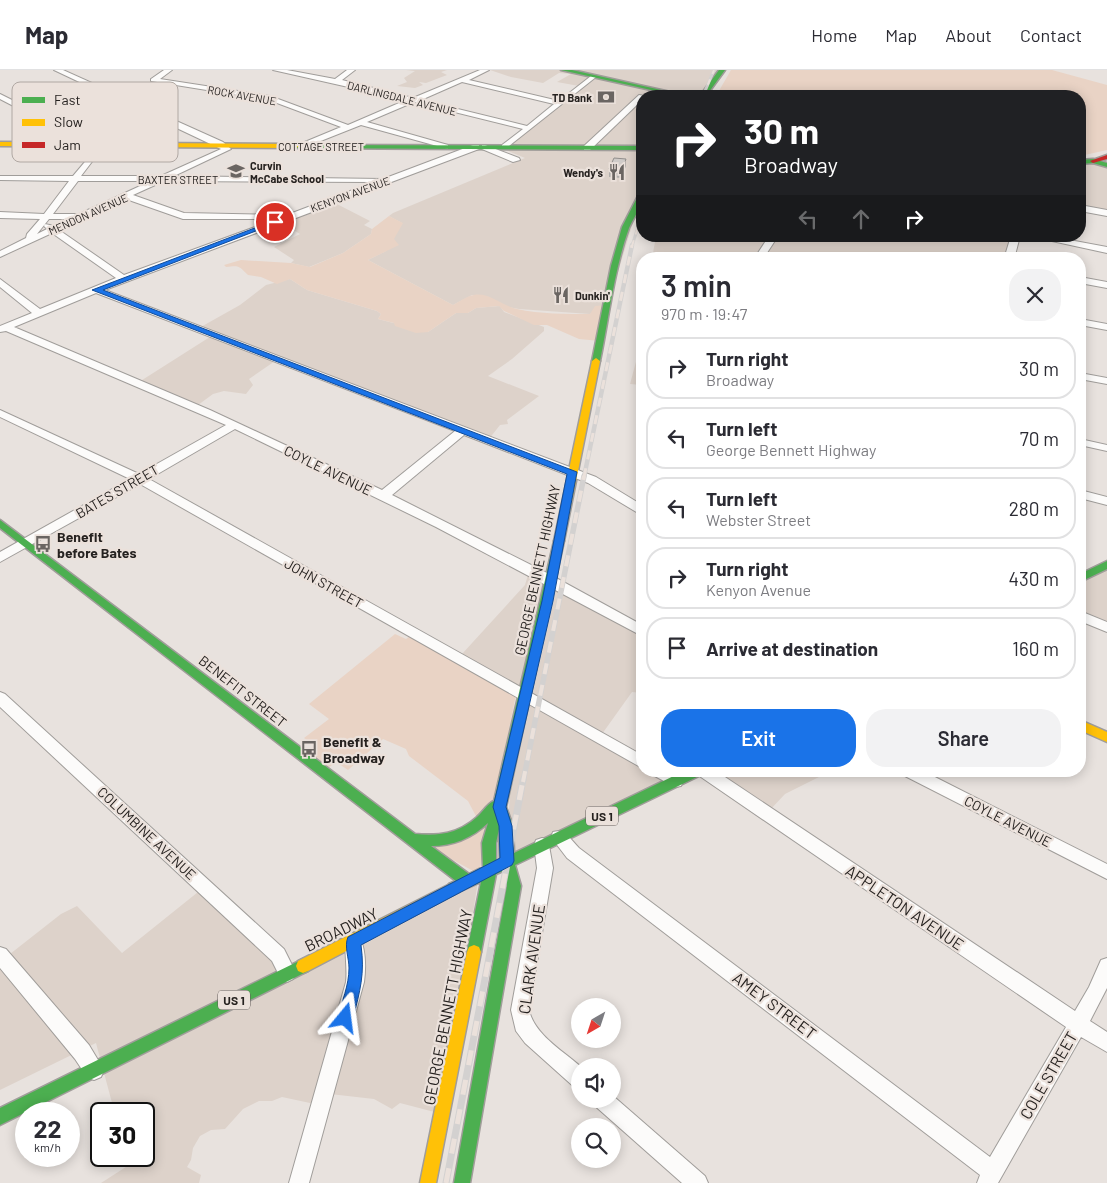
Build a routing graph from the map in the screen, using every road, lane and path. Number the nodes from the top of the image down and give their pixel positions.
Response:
1 (57, 70) edge
2 (169, 70) edge
3 (280, 70) edge
4 (352, 70) edge
5 (486, 70) edge
6 (569, 70) edge
7 (722, 70) edge
8 (594, 77) junction
9 (461, 80) junction
10 (336, 81) junction
11 (83, 82) edge
12 (166, 82) edge
13 (178, 84) edge
14 (707, 90) edge
15 (636, 91) edge
16 (0, 96) edge
17 (412, 100) junction
18 (12, 102) edge
19 (636, 102) edge
20 (559, 103) junction
21 (359, 122) junction
22 (178, 125) edge
23 (347, 127) junction
24 (527, 128) junction
25 (178, 146) edge
26 (224, 146) junction
27 (303, 146) junction
28 (445, 147) junction
29 (481, 147) junction
30 (505, 147) junction
31 (587, 148) junction
32 (636, 148) edge
33 (516, 160) dead end
34 (88, 162) edge
35 (1086, 162) edge
36 (1104, 163) edge
37 (1086, 166) edge
38 (0, 178) edge
39 (76, 178) junction
40 (164, 179) junction
41 (385, 181) junction
42 (127, 196) junction
43 (636, 208) edge
44 (1086, 209) edge
45 (1107, 213) edge
46 (0, 215) edge
47 (80, 217) junction
48 (289, 217) junction
49 (45, 218) junction
50 (53, 229) junction
51 (32, 239) junction
52 (1065, 242) edge
53 (1107, 250) edge
54 (0, 254) edge
55 (123, 279) junction
56 (1086, 281) edge
57 (0, 282) edge
58 (1107, 285) edge
59 (96, 290) junction
60 (39, 313) junction
61 (1086, 323) edge
62 (1107, 327) edge
63 (3, 328) edge
64 (1086, 377) edge
65 (1107, 381) edge
66 (0, 413) edge
67 (234, 425) junction
68 (462, 431) junction
69 (1086, 443) edge
70 (1107, 448) edge
71 (572, 472) junction
72 (140, 478) junction
73 (383, 496) junction
74 (1086, 496) edge
75 (1107, 501) edge
76 (636, 506) edge
77 (0, 523) edge
78 (26, 543) junction
79 (0, 558) edge
80 (1107, 565) edge
81 (1086, 575) edge
82 (552, 580) junction
83 (1086, 618) edge
84 (1107, 627) edge
85 (636, 628) edge
86 (526, 695) junction
87 (0, 698) edge
88 (1086, 728) edge
89 (1107, 737) edge
90 (636, 759) edge
91 (668, 777) edge
92 (684, 777) edge
93 (712, 777) edge
94 (920, 777) edge
95 (675, 781) junction
96 (500, 803) junction
97 (559, 837) junction
98 (409, 838) junction
99 (542, 845) junction
100 (507, 861) junction
101 (490, 870) junction
102 (1107, 872) edge
103 (468, 882) junction
104 (353, 942) junction
105 (0, 955) edge
106 (1107, 966) edge
107 (287, 973) junction
108 (1078, 1023) junction
109 (1107, 1043) edge
110 (94, 1070) junction
111 (571, 1071) edge
112 (612, 1108) edge
113 (0, 1117) edge
114 (990, 1178) edge
115 (299, 1183) edge
116 (428, 1183) edge
117 (462, 1183) edge
118 (698, 1183) edge

1 - 11 street
2 - 12 street, ROCK AVENUE
3 - 10 street, DARLINGDALE AVENUE
4 - 10 street
5 - 9 street
6 - 8 main road
7 - 14 main road
8 - 15 main road
8 - 20 street
9 - 17 street
9 - 20 street
10 - 17 street, DARLINGDALE AVENUE
13 - 23 street, ROCK AVENUE
16 - 18 street
17 - 21 street
17 - 24 street, DARLINGDALE AVENUE
19 - 31 street
20 - 24 street
21 - 23 street
21 - 28 street
22 - 26 street
23 - 27 street
24 - 30 street
25 - 26 main road, COTTAGE STREET
26 - 27 main road, COTTAGE STREET
26 - 40 street, MENDON AVENUE
27 - 28 main road, COTTAGE STREET
28 - 29 main road, COTTAGE STREET
29 - 30 main road, COTTAGE STREET
29 - 33 street
29 - 41 street, KENYON AVENUE
30 - 31 main road, COTTAGE STREET
31 - 32 main road, COTTAGE STREET
34 - 39 street
35 - 36 main road
36 - 37 main road
38 - 39 street, BAXTER STREET
39 - 40 street, BAXTER STREET
39 - 49 street
40 - 41 street, BAXTER STREET
40 - 42 street, MENDON AVENUE
41 - 48 street, KENYON AVENUE
42 - 47 street, MENDON AVENUE
42 - 48 street
43 - 71 main road, GEORGE BENNETT HIGHWAY
44 - 45 street
46 - 49 street
47 - 49 street
47 - 50 street, MENDON AVENUE
48 - 55 street, KENYON AVENUE
49 - 50 street
49 - 51 street
50 - 51 street, MENDON AVENUE
50 - 55 street
51 - 54 street, MENDON AVENUE
52 - 53 street
55 - 59 street, KENYON AVENUE
56 - 58 street
57 - 60 street
59 - 60 street, KENYON AVENUE
59 - 68 street
60 - 63 street, KENYON AVENUE
61 - 62 street
63 - 67 street, COYLE AVENUE
64 - 65 street
66 - 72 street, JOHN STREET
67 - 72 street, BATES STREET
67 - 73 street, COYLE AVENUE
68 - 71 street
68 - 73 street
69 - 70 street
71 - 76 street
71 - 82 main road, GEORGE BENNETT HIGHWAY
72 - 78 street, BATES STREET
72 - 86 street, JOHN STREET
73 - 82 street, COYLE AVENUE
74 - 75 street
77 - 78 main road, BENEFIT STREET
78 - 79 street, BATES STREET
78 - 98 main road, BENEFIT STREET
80 - 81 main road
82 - 85 street, COYLE AVENUE
82 - 86 main road, GEORGE BENNETT HIGHWAY
83 - 84 street
86 - 90 street, JOHN STREET
86 - 96 main road, GEORGE BENNETT HIGHWAY
87 - 107 street, COLUMBINE AVENUE
88 - 89 main road
91 - 95 street
92 - 95 main road, BROADWAY / US 1
93 - 108 street, APPLETON AVENUE
94 - 102 street, COYLE AVENUE
95 - 97 main road, BROADWAY / US 1
96 - 98 main road
96 - 100 main road
96 - 101 main road, GEORGE BENNETT HIGHWAY
97 - 99 main road, BROADWAY / US 1
97 - 114 street, AMEY STREET
98 - 103 main road, BENEFIT STREET
99 - 100 main road, BROADWAY / US 1
99 - 111 street, CLARK AVENUE
100 - 101 main road, BROADWAY / US 1
100 - 117 main road
101 - 103 main road, BROADWAY / US 1
101 - 116 main road, GEORGE BENNETT HIGHWAY
103 - 104 main road, BROADWAY / US 1
104 - 107 main road, BROADWAY / US 1
104 - 115 street
105 - 110 street
106 - 108 street, COLE STREET
107 - 110 main road, BROADWAY / US 1
108 - 109 street, APPLETON AVENUE
108 - 114 street, COLE STREET
110 - 113 main road, BROADWAY / US 1
112 - 118 street

